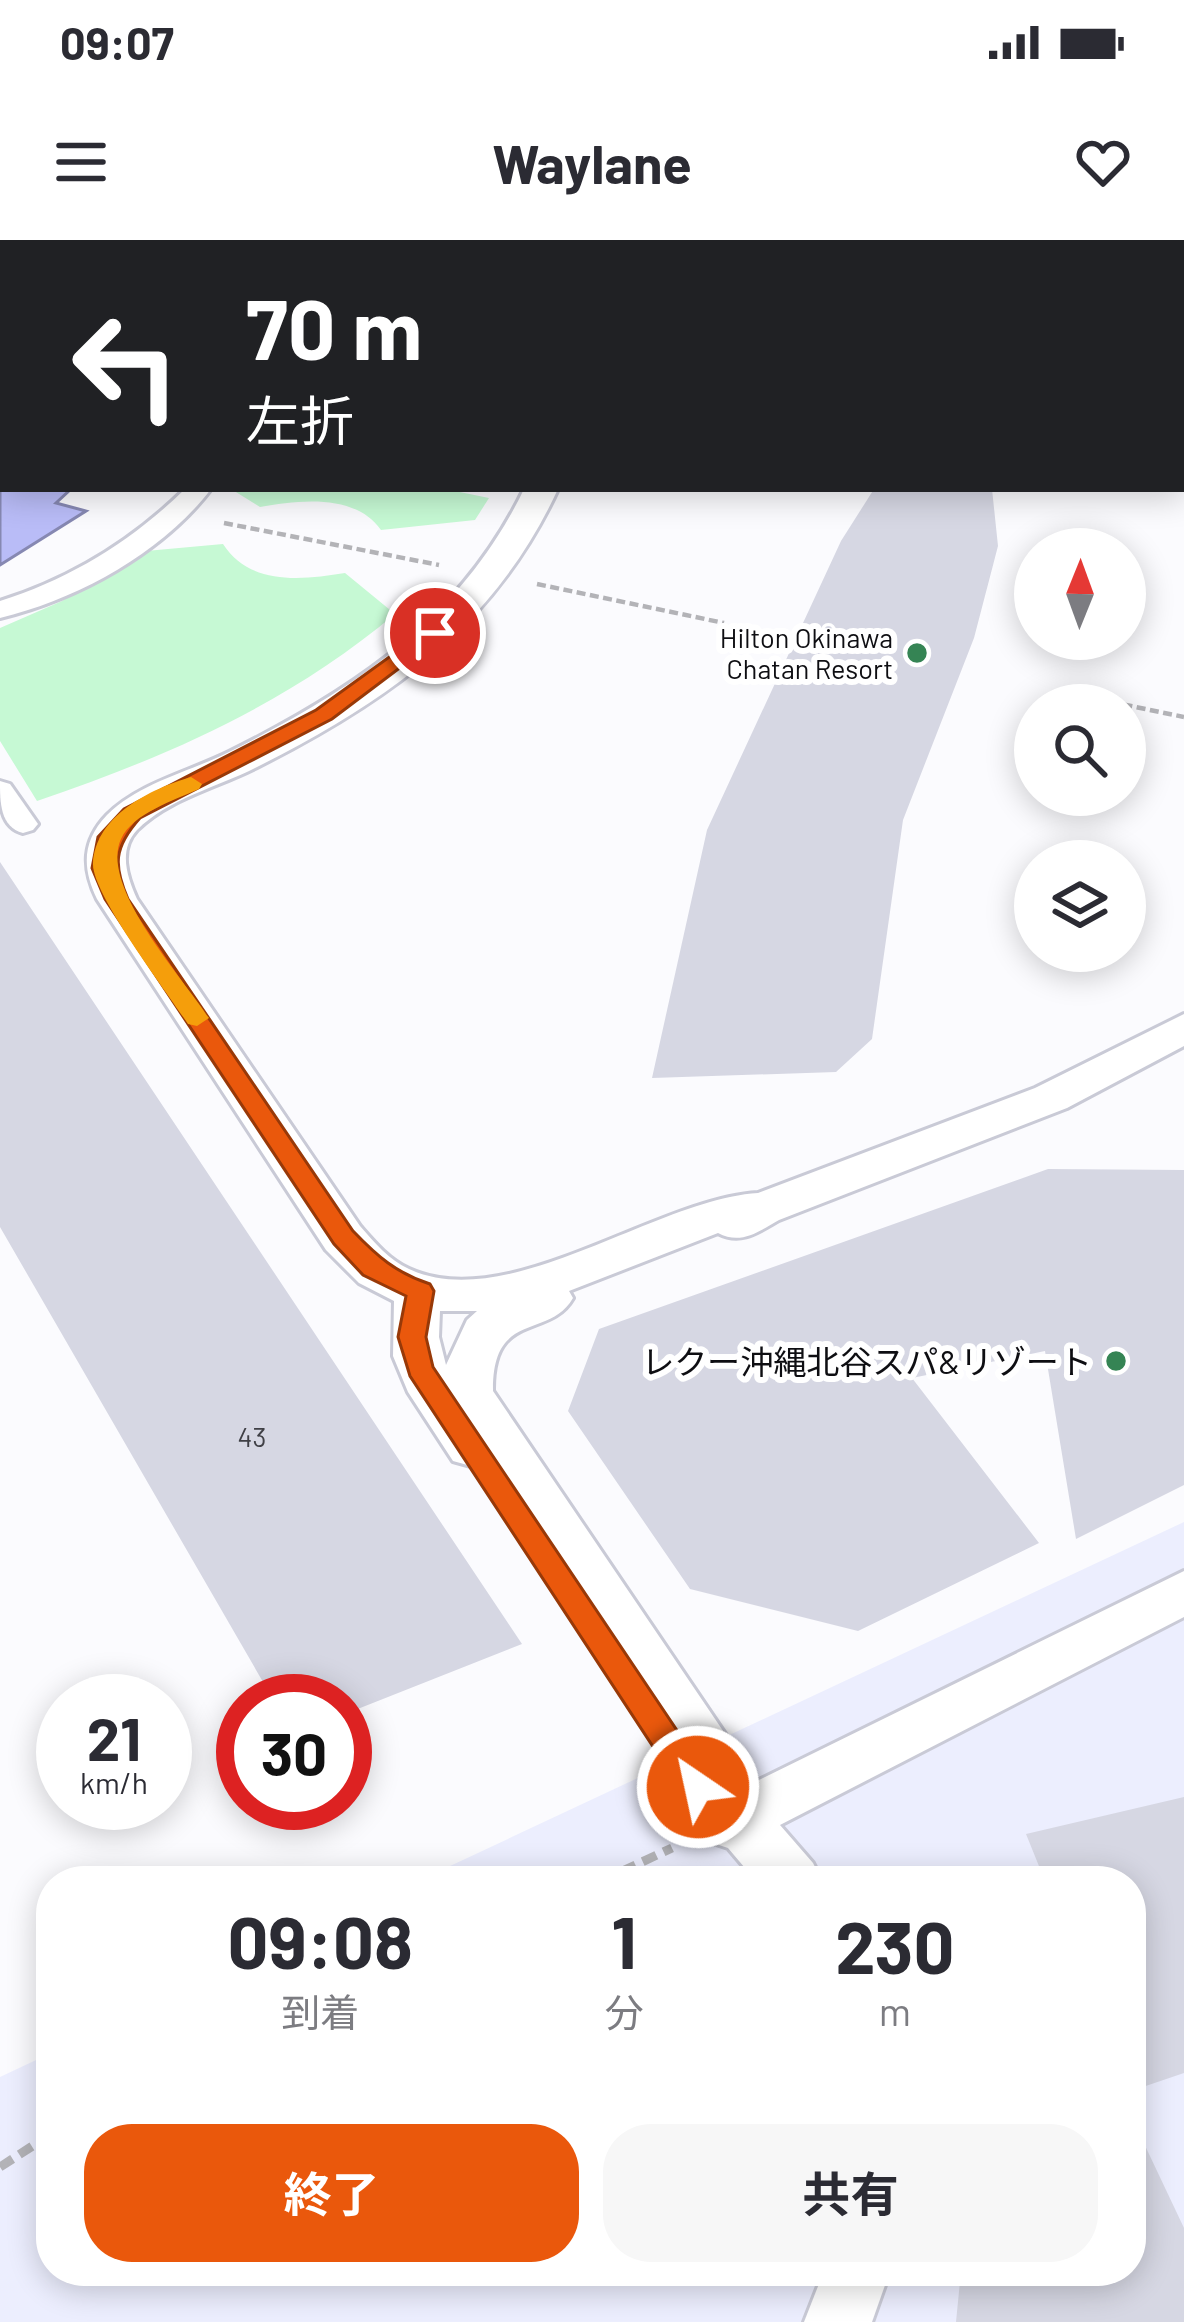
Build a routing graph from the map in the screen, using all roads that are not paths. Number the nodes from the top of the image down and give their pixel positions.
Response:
1 (196, 492) edge
2 (539, 492) edge
3 (0, 610) edge
4 (0, 790) edge
5 (23, 824) dead end
6 (1184, 1028) edge
7 (763, 1209) junction
8 (420, 1291) junction
9 (1184, 1592) edge
10 (736, 1819) junction
11 (779, 1866) edge
12 (851, 2286) edge
13 (838, 2322) edge

1 - 3 street
2 - 8 street
4 - 5 street
6 - 7 street
7 - 8 street
7 - 10 street
8 - 10 street
9 - 10 street
10 - 11 street
12 - 13 street

